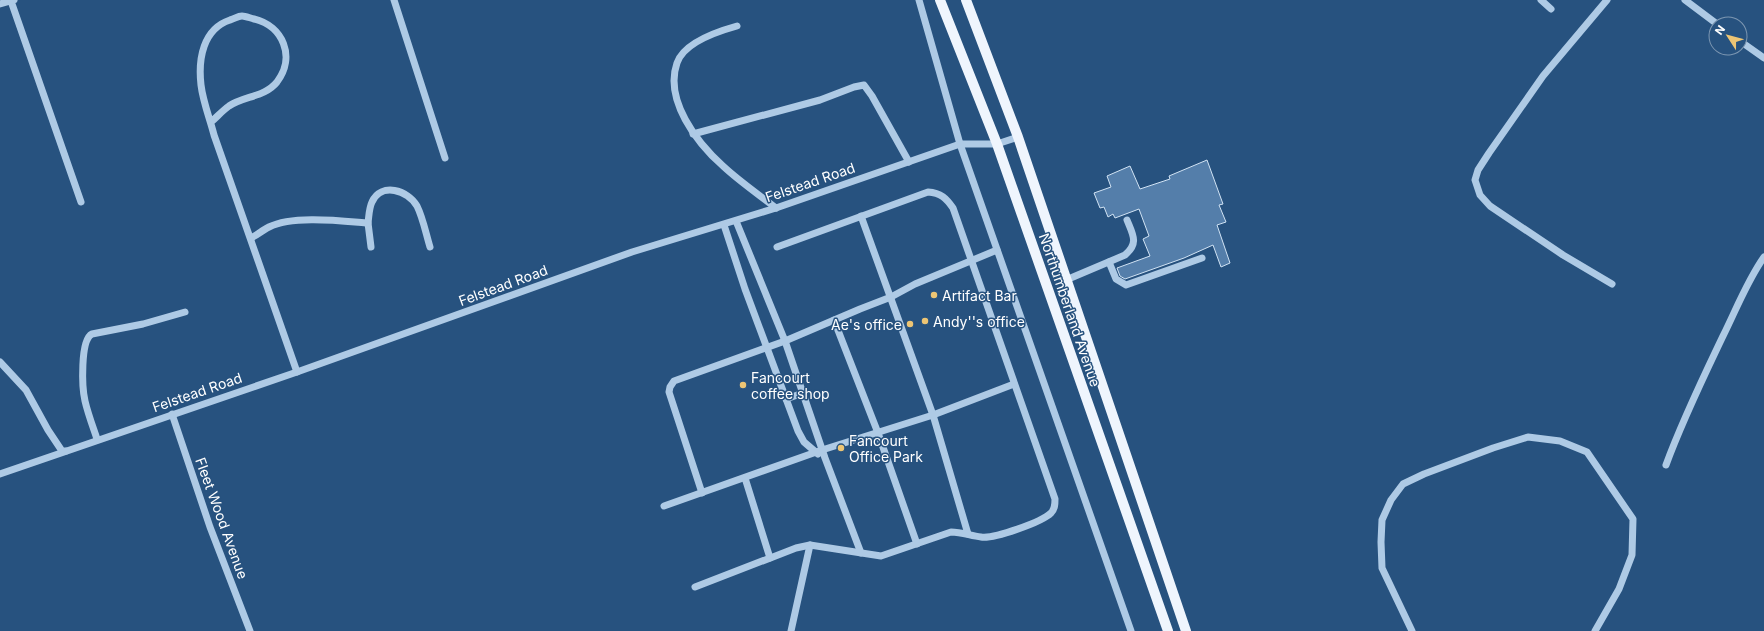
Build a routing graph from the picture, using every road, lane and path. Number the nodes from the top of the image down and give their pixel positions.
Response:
1 (13, 0) edge
2 (394, 0) edge
3 (919, 0) edge
4 (940, 0) edge
5 (966, 0) edge
6 (1541, 0) edge
7 (1607, 0) edge
8 (1685, 0) edge
9 (0, 4) edge
10 (1551, 9) dead end
11 (1708, 17) edge
12 (737, 26) dead end
13 (1748, 46) edge
14 (1764, 58) edge
15 (211, 122) junction
16 (693, 134) junction
17 (1018, 136) junction
18 (960, 144) junction
19 (997, 144) junction
20 (445, 158) dead end
21 (909, 162) junction
22 (81, 202) dead end
23 (776, 208) junction
24 (861, 216) junction
25 (736, 220) junction
26 (1127, 220) dead end
27 (368, 223) junction
28 (724, 225) junction
29 (251, 238) junction
30 (371, 247) dead end
31 (777, 247) dead end
32 (430, 248) dead end
33 (997, 250) junction
34 (1764, 257) edge
35 (1202, 258) dead end
36 (970, 260) junction
37 (1109, 262) junction
38 (1761, 266) edge
39 (1066, 280) junction
40 (1612, 284) dead end
41 (891, 297) junction
42 (185, 312) dead end
43 (834, 320) junction
44 (786, 341) junction
45 (768, 348) junction
46 (0, 362) edge
47 (297, 372) junction
48 (1014, 384) junction
49 (803, 393) junction
50 (786, 399) junction
51 (172, 414) junction
52 (933, 415) junction
53 (878, 432) junction
54 (97, 440) junction
55 (66, 451) junction
56 (819, 451) junction
57 (1666, 465) dead end
58 (0, 474) edge
59 (745, 478) junction
60 (702, 493) junction
61 (664, 506) dead end
62 (968, 534) junction
63 (917, 544) junction
64 (810, 545) junction
65 (861, 554) junction
66 (770, 558) junction
67 (695, 588) dead end
68 (250, 631) edge
69 (791, 631) edge
70 (1131, 631) edge
71 (1168, 631) edge
72 (1186, 631) edge
73 (1412, 631) edge
74 (1595, 631) edge

1 - 9 street
1 - 22 street
2 - 20 street
3 - 18 street
4 - 19 main road, Northumberland Avenue
5 - 17 main road, Northumberland Avenue
6 - 10 street
7 - 40 street
8 - 11 street
12 - 16 street
13 - 14 street
15 - 15 street
15 - 29 street
16 - 21 street
16 - 23 street
17 - 19 street, Felstead Road
17 - 39 main road, Northumberland Avenue
18 - 19 street, Felstead Road
18 - 21 street, Felstead Road
18 - 33 street
19 - 71 main road, Northumberland Avenue
21 - 23 street, Felstead Road
23 - 25 street, Felstead Road
24 - 31 street
24 - 36 street
24 - 41 street
25 - 28 street, Felstead Road
25 - 44 street
26 - 37 street
27 - 29 street
27 - 30 street
27 - 32 street
28 - 45 street
28 - 47 street, Felstead Road
29 - 47 street
33 - 36 street
33 - 70 street
34 - 38 street
35 - 37 street
36 - 41 street
36 - 48 street
37 - 39 street
38 - 57 street
39 - 72 main road, Northumberland Avenue
41 - 43 street
41 - 52 street
42 - 54 street
43 - 44 street
43 - 53 street
44 - 45 street
44 - 49 street
45 - 50 street
45 - 60 street
46 - 55 street
47 - 51 street, Felstead Road
48 - 52 street
48 - 62 street
49 - 50 street
49 - 56 street
50 - 56 street
51 - 54 street, Felstead Road
51 - 68 street, Fleet Wood Avenue
52 - 53 street
52 - 62 street
53 - 56 street
53 - 63 street
54 - 55 street, Felstead Road
55 - 58 street, Felstead Road
56 - 59 street
56 - 65 street
59 - 60 street
59 - 66 street
60 - 61 street
62 - 63 street
63 - 65 street
64 - 65 street
64 - 66 street
64 - 69 street
66 - 67 street
73 - 74 street

